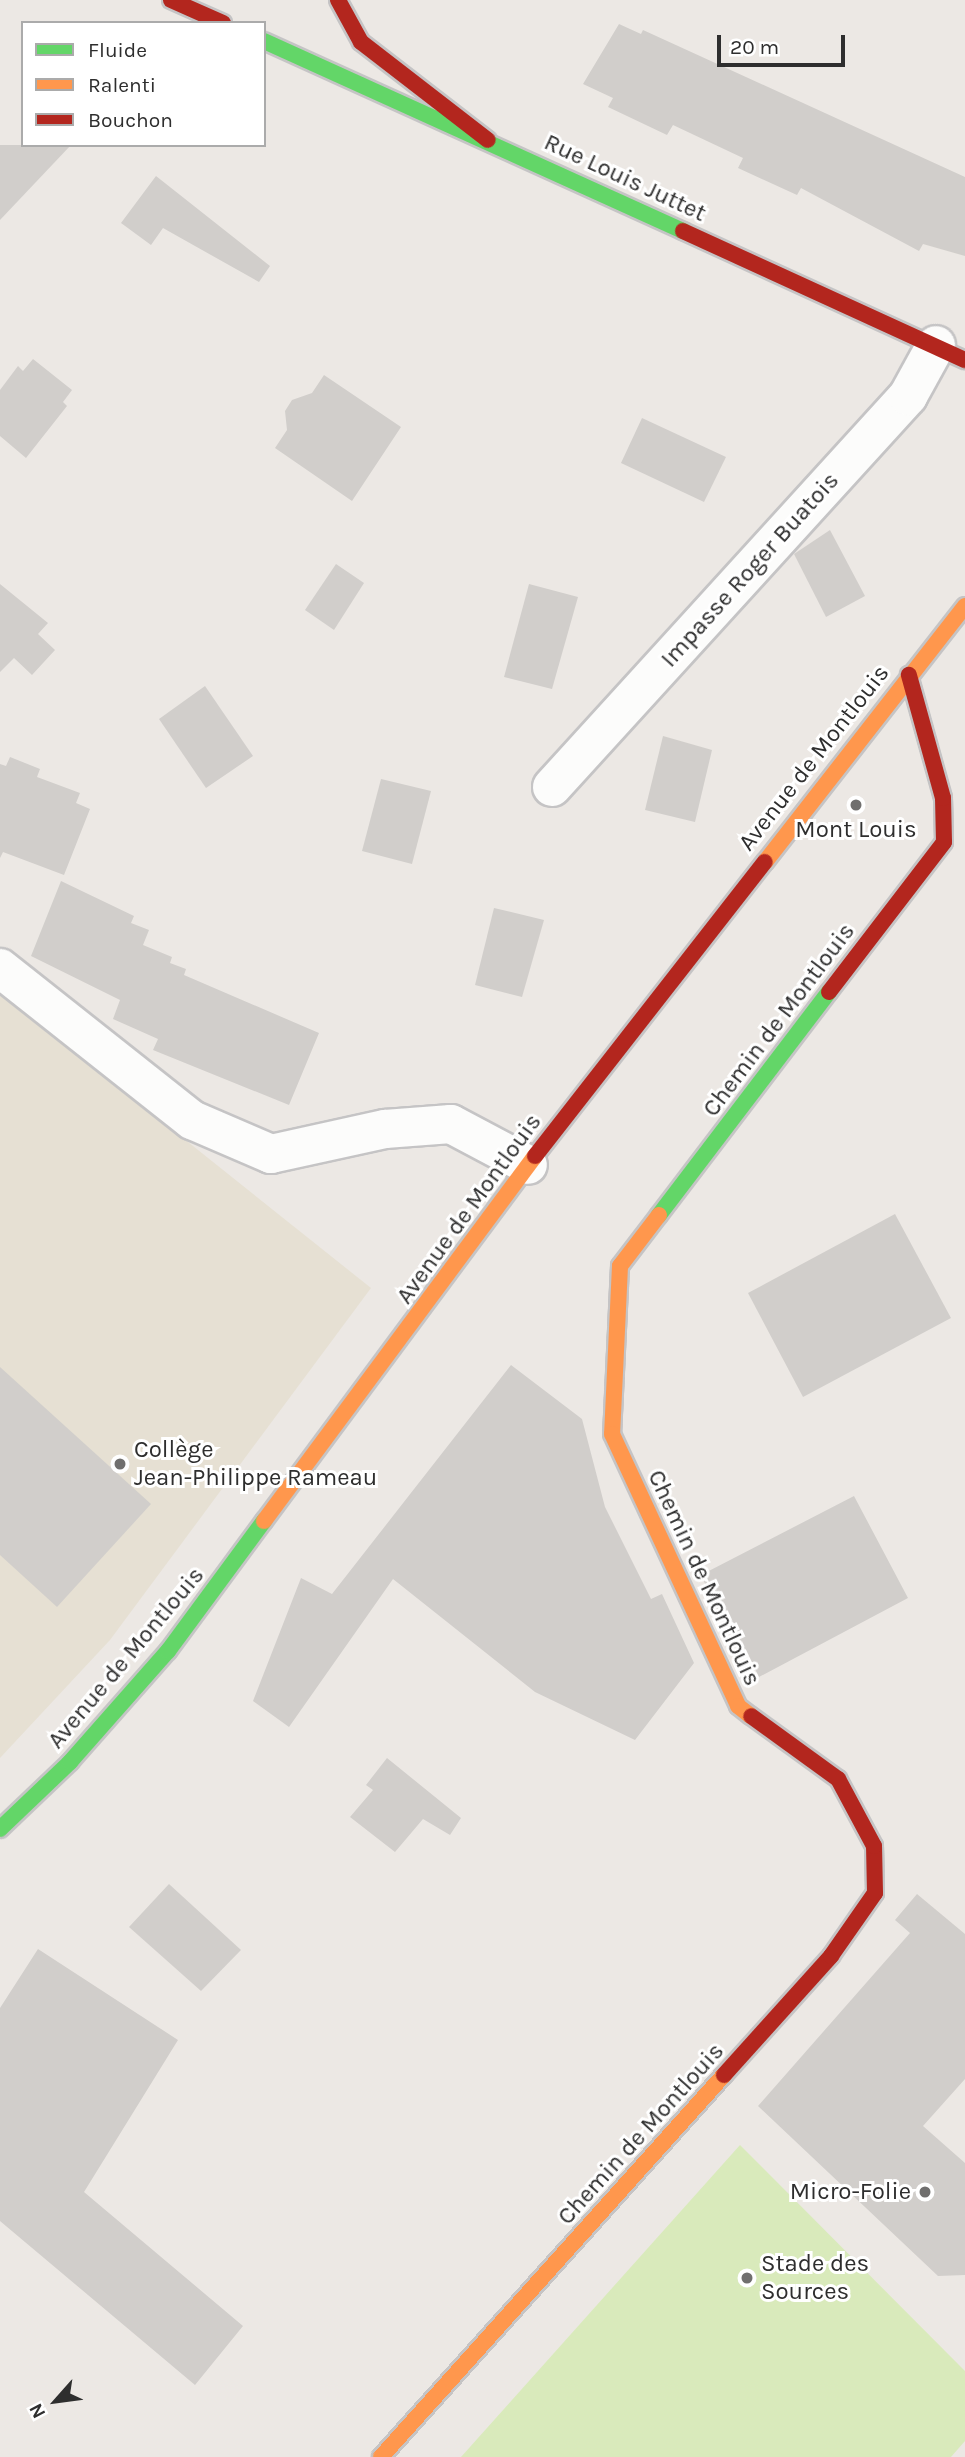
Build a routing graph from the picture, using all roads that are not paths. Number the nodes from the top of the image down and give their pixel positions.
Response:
1 (171, 0) edge
2 (338, 0) edge
3 (218, 21) edge
4 (266, 42) edge
5 (488, 140) junction
6 (950, 352) edge
7 (965, 606) edge
8 (909, 675) junction
9 (552, 787) dead end
10 (0, 968) edge
11 (528, 1165) junction
12 (0, 1829) edge
13 (381, 2457) edge

1 - 3 street
2 - 5 street
4 - 5 street, Rue Louis Juttet
5 - 6 street, Rue Louis Juttet
6 - 9 street, Impasse Roger Buatois
7 - 8 street, Avenue de Montlouis
8 - 11 street, Avenue de Montlouis
8 - 13 street, Chemin de Montlouis
10 - 11 street
11 - 12 street, Avenue de Montlouis

